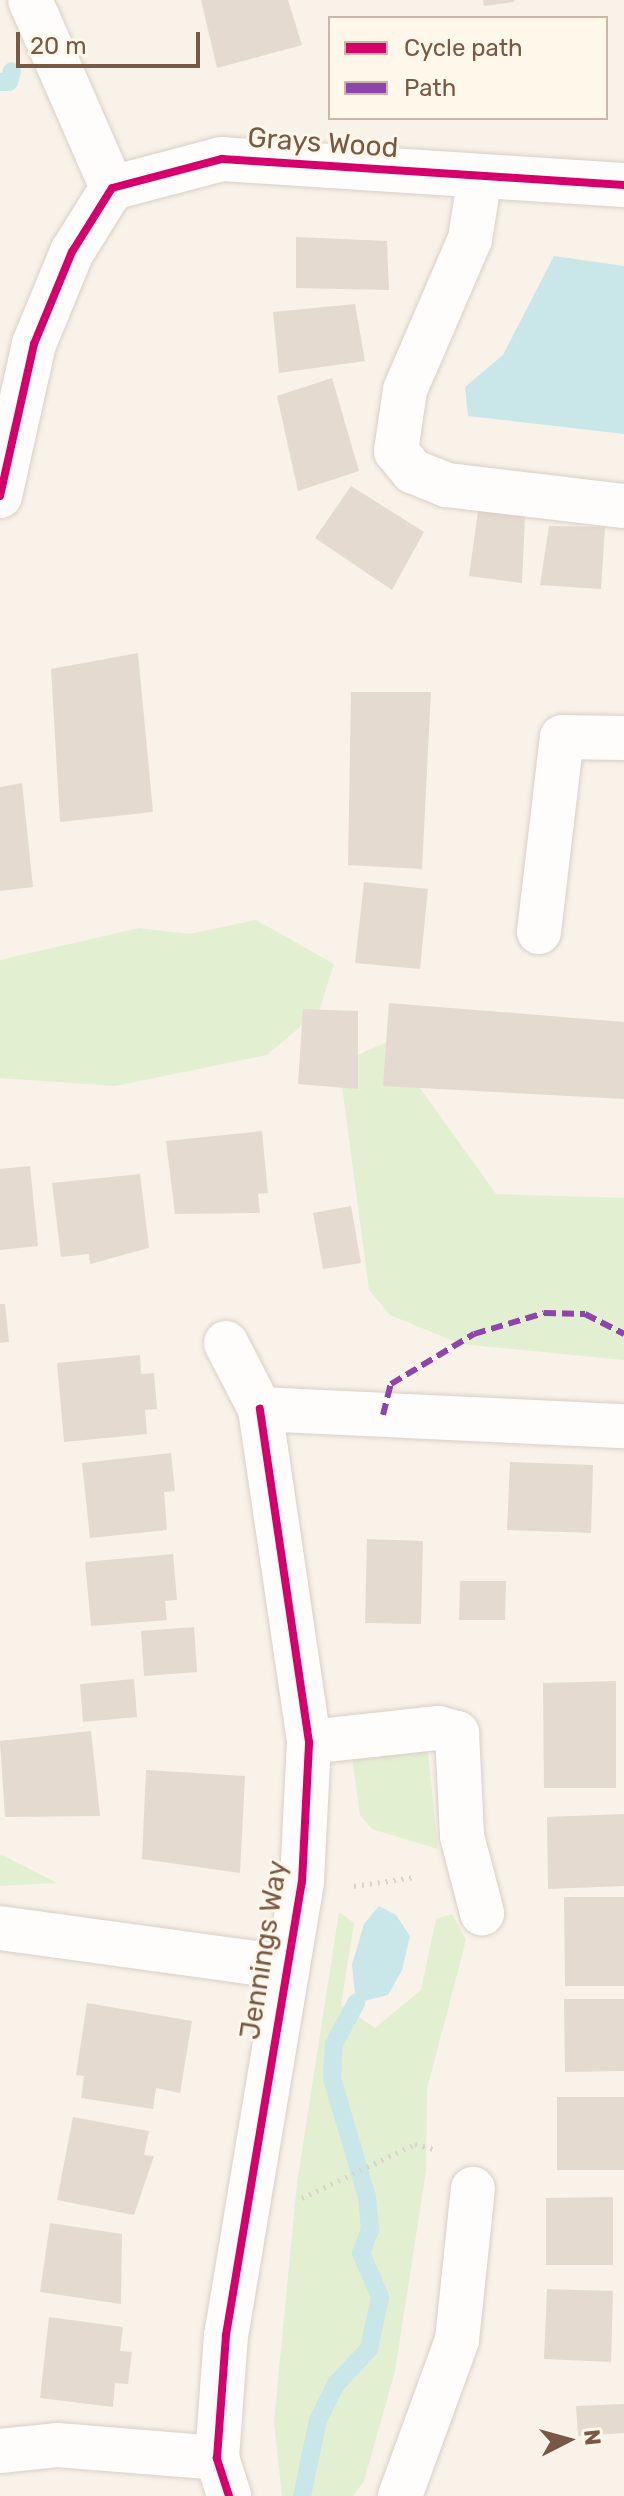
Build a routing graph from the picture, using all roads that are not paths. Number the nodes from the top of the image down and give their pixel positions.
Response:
1 (30, 0) edge
2 (480, 176) junction
3 (624, 185) edge
4 (112, 188) junction
5 (0, 496) edge
6 (624, 506) edge
7 (624, 738) edge
8 (539, 932) dead end
9 (226, 1343) dead end
10 (260, 1409) junction
11 (624, 1426) edge
12 (309, 1742) junction
13 (482, 1913) dead end
14 (0, 1928) edge
15 (284, 1967) junction
16 (473, 2189) dead end
17 (0, 2451) edge
18 (223, 2477) edge
19 (400, 2496) edge

1 - 4 street
2 - 3 street, Grays Wood
2 - 4 street, Grays Wood
2 - 6 street
4 - 5 street
7 - 8 street
9 - 10 street, Jennings Way
10 - 11 street
10 - 12 street, Jennings Way
12 - 13 street
12 - 15 street, Jennings Way
14 - 15 street, Jennings Way
15 - 18 street, Jennings Way
16 - 19 street
17 - 18 street

